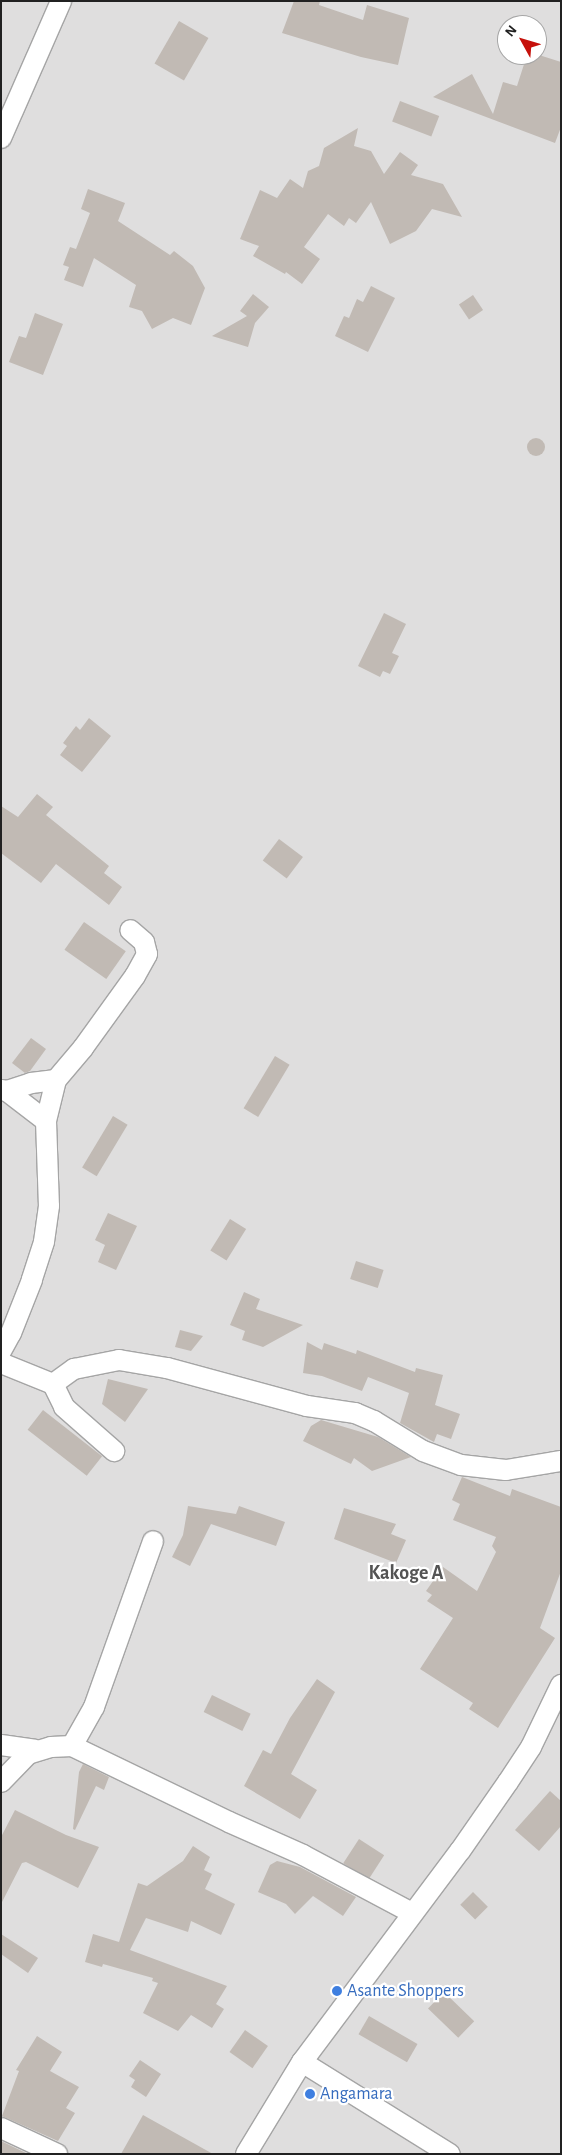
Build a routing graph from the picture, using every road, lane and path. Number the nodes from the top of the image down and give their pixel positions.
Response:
1 (60, 1) edge
2 (1, 138) edge
3 (130, 930) dead end
4 (56, 1080) junction
5 (4, 1090) edge
6 (46, 1121) junction
7 (1, 1351) edge
8 (1, 1363) edge
9 (53, 1384) junction
10 (114, 1451) dead end
11 (561, 1461) edge
12 (153, 1541) dead end
13 (561, 1684) edge
14 (1, 1746) edge
15 (72, 1746) junction
16 (35, 1750) junction
17 (1, 1782) edge
18 (412, 1913) junction
19 (302, 2062) junction
20 (1, 2128) edge
21 (57, 2154) edge
22 (246, 2154) edge
23 (450, 2154) edge

1 - 2 street
3 - 4 street
4 - 5 street
4 - 6 street
5 - 6 street
6 - 7 street
8 - 9 street
9 - 10 street
9 - 11 street
12 - 15 street
13 - 18 street
14 - 16 street
15 - 16 street
15 - 18 street
16 - 17 street
18 - 19 street
19 - 22 street
19 - 23 street
20 - 21 street

